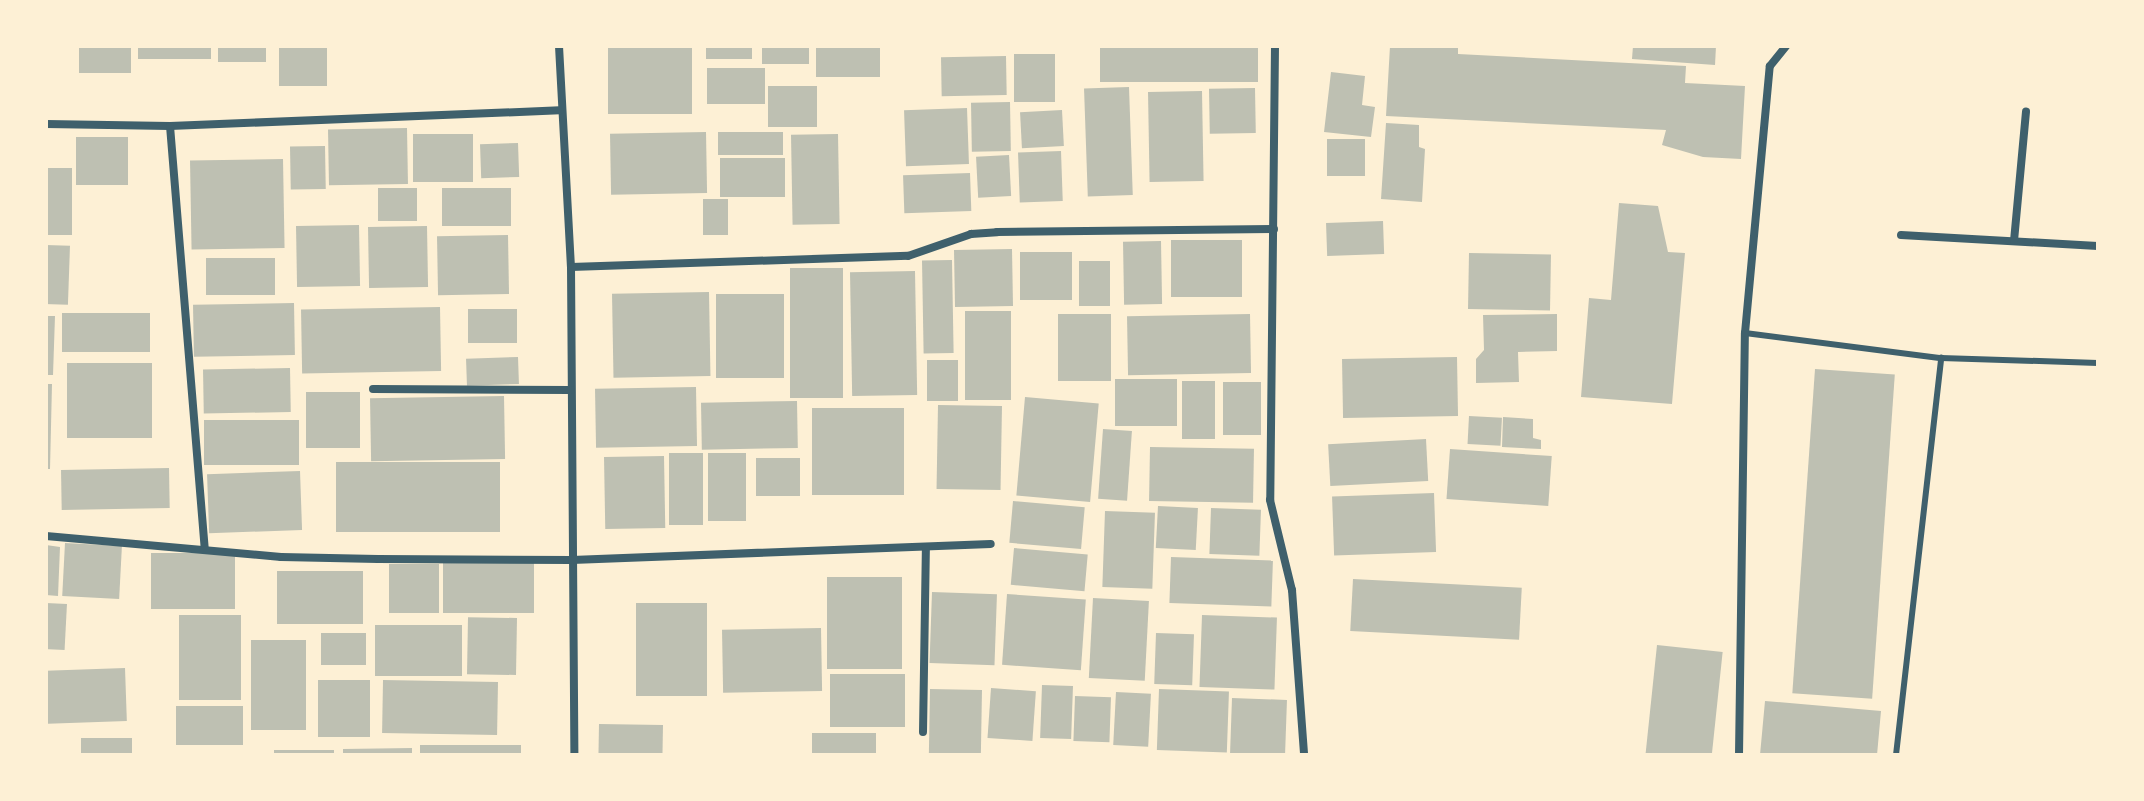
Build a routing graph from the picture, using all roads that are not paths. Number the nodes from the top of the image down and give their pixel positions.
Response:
1 (559, 46) edge
2 (1275, 46) edge
3 (1786, 46) edge
4 (560, 110) junction
5 (2026, 112) dead end
6 (46, 124) edge
7 (170, 126) junction
8 (1274, 229) junction
9 (1901, 235) dead end
10 (2014, 241) junction
11 (2098, 246) edge
12 (571, 267) junction
13 (1745, 333) junction
14 (1941, 358) junction
15 (2098, 363) edge
16 (373, 389) dead end
17 (571, 390) junction
18 (46, 536) edge
19 (991, 544) dead end
20 (926, 547) junction
21 (205, 548) junction
22 (572, 560) junction
23 (923, 732) dead end
24 (574, 755) edge
25 (1304, 755) edge
26 (1739, 755) edge
27 (1896, 755) edge

1 - 4 street
2 - 8 street
3 - 13 street
4 - 7 street
4 - 12 street
5 - 10 street
6 - 7 street
7 - 21 street
8 - 12 street
8 - 25 street
9 - 10 street
10 - 11 street
12 - 17 street
13 - 14 lane
13 - 26 street
14 - 15 lane
14 - 27 lane
16 - 17 street
17 - 22 street
18 - 21 street
19 - 20 street
20 - 22 street
20 - 23 street
21 - 22 street
22 - 24 street

